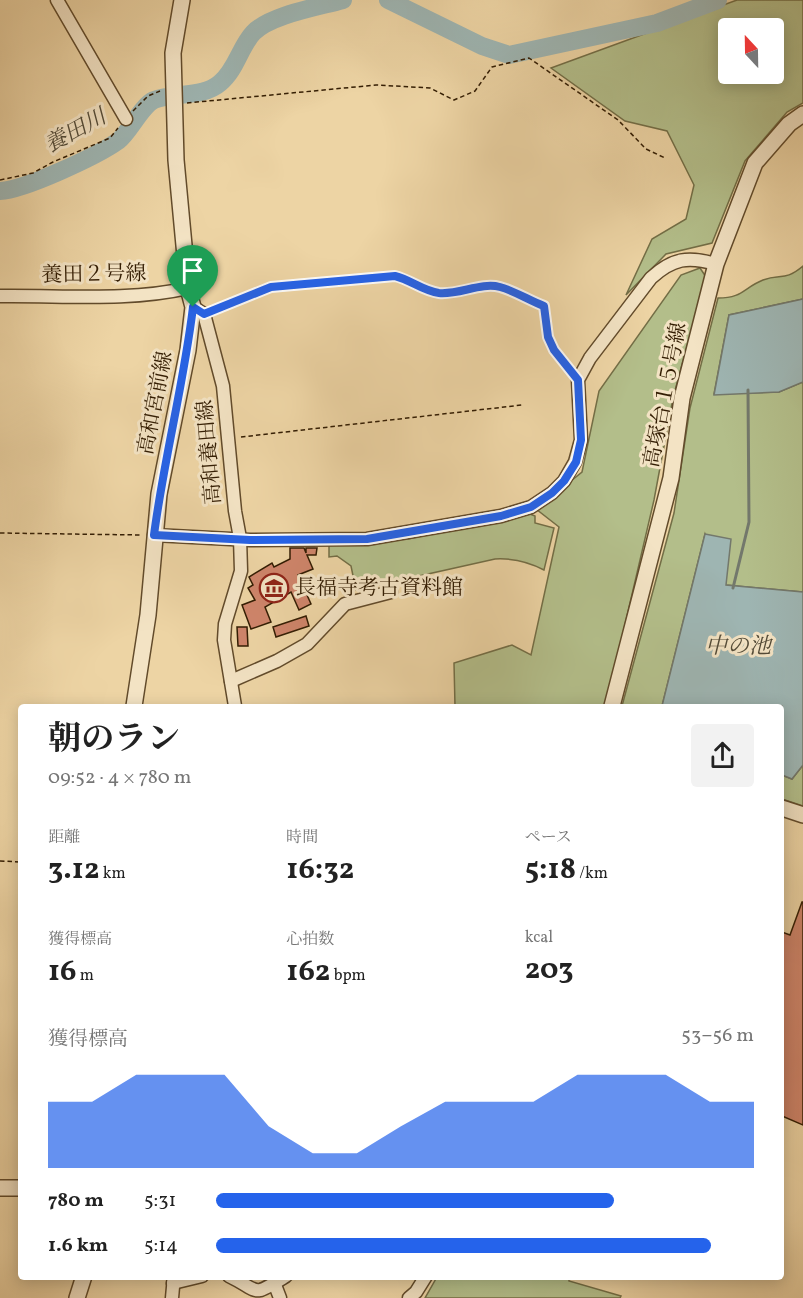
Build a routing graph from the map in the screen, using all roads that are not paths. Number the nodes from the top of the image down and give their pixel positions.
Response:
1 (57, 0) edge
2 (182, 0) edge
3 (803, 114) edge
4 (126, 119) road end
5 (716, 264) junction
6 (188, 288) junction
7 (0, 296) edge
8 (199, 310) junction
9 (154, 535) junction
10 (240, 538) junction
11 (391, 592) dead end
12 (231, 681) junction
13 (134, 704) edge
14 (235, 704) edge
15 (613, 704) edge
16 (784, 809) edge
17 (803, 815) edge
18 (0, 1188) edge
19 (18, 1188) edge
20 (83, 1280) edge
21 (174, 1280) edge
22 (235, 1280) edge
23 (281, 1280) edge
24 (424, 1280) edge
25 (275, 1285) junction
26 (77, 1298) edge
27 (172, 1298) edge
28 (280, 1298) edge
29 (409, 1298) edge

1 - 4 street
2 - 6 street, 高和宮前線
3 - 5 street, 高塚台１５号線
5 - 10 street
5 - 15 street, 高塚台１５号線
6 - 7 street, 養田２号線
6 - 8 street, 高和宮前線
8 - 9 street, 高和宮前線
8 - 10 street, 高和養田線
9 - 10 street
9 - 13 street, 高和宮前線
10 - 12 street, 高和養田線
11 - 12 street
12 - 14 street, 高和養田線
16 - 17 street
18 - 19 street
20 - 26 street
21 - 27 street
22 - 25 street
23 - 25 street
24 - 29 street
25 - 28 street

